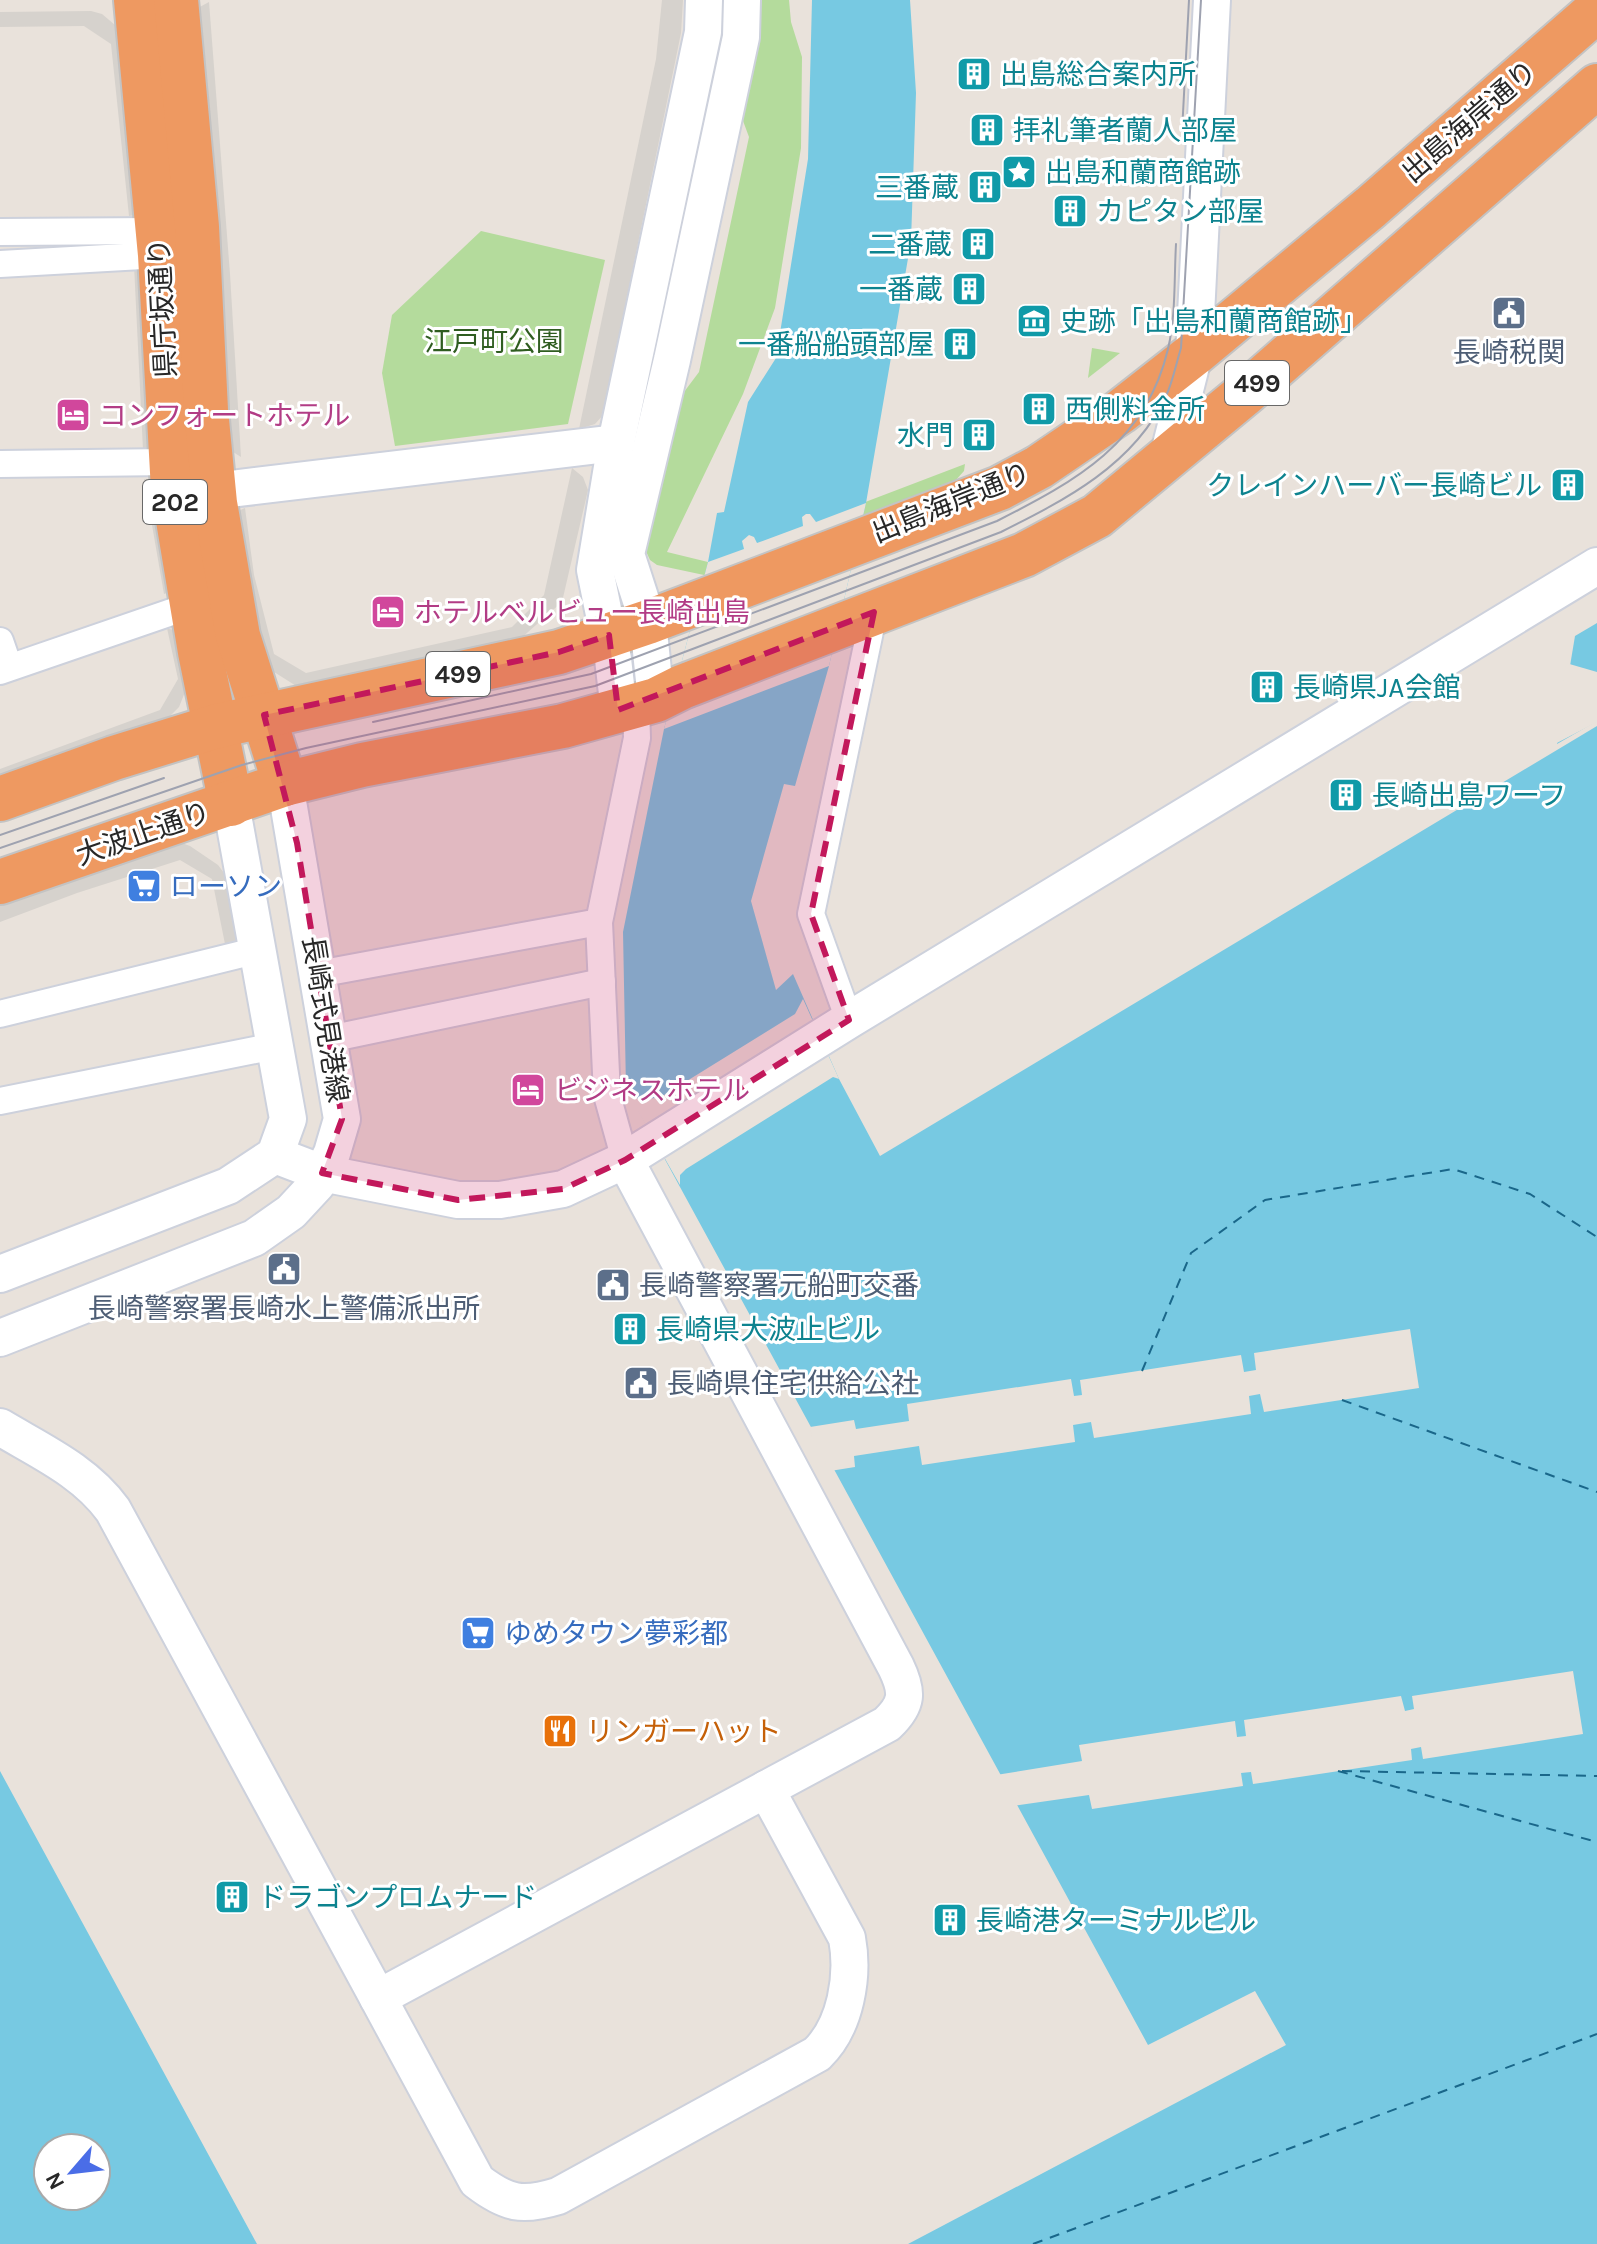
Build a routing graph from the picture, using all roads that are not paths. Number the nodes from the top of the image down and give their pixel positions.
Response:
1 (136, 0) edge
2 (176, 0) edge
3 (704, 0) edge
4 (742, 0) edge
5 (1212, 0) edge
6 (1587, 15) edge
7 (1597, 86) edge
8 (0, 232) edge
9 (159, 243) junction
10 (0, 264) edge
11 (1194, 354) junction
12 (616, 443) junction
13 (1168, 457) junction
14 (171, 462) junction
15 (0, 464) edge
16 (214, 491) junction
17 (1597, 566) edge
18 (192, 605) junction
19 (874, 612) junction
20 (628, 629) junction
21 (0, 641) edge
22 (5, 669) edge
23 (646, 701) junction
24 (264, 715) junction
25 (217, 726) junction
26 (285, 784) junction
27 (0, 799) edge
28 (231, 804) junction
29 (0, 882) edge
30 (599, 922) junction
31 (258, 950) junction
32 (318, 974) junction
33 (602, 982) junction
34 (0, 1014) edge
35 (839, 1027) junction
36 (329, 1039) junction
37 (275, 1046) junction
38 (0, 1101) edge
39 (640, 1151) junction
40 (275, 1155) junction
41 (322, 1173) junction
42 (0, 1274) edge
43 (0, 1338) edge
44 (0, 1427) edge
45 (766, 1789) junction
46 (378, 1998) junction

1 - 9 highway, 県庁坂通り / 202
2 - 16 highway, 県庁坂通り / 202
3 - 12 street
4 - 20 street
5 - 11 street
6 - 11 highway, 出島海岸通り / 499
7 - 13 highway, 出島海岸通り / 499
8 - 9 street
9 - 10 street
9 - 14 highway, 県庁坂通り / 202
11 - 13 street
11 - 20 highway, 出島海岸通り / 499
12 - 16 street
12 - 20 street
13 - 19 highway, 出島海岸通り / 499
14 - 15 street
14 - 18 highway, 県庁坂通り / 202
16 - 24 highway, 県庁坂通り / 202
17 - 35 street
18 - 22 street
18 - 25 highway, 県庁坂通り / 202
19 - 23 highway, 出島海岸通り / 499
19 - 35 street
20 - 23 street
20 - 24 highway, 出島海岸通り / 499
21 - 22 street
23 - 26 highway, 出島海岸通り / 499
23 - 30 street
24 - 25 highway
24 - 26 highway, 県庁坂通り / 202
25 - 27 highway
25 - 28 highway, 県庁坂通り / 202
26 - 28 highway, 大波止通り
26 - 32 street, 長崎式見港線
28 - 29 highway, 大波止通り
28 - 31 street, 長崎式見港線
30 - 32 street
30 - 33 street
31 - 34 street
31 - 37 street, 長崎式見港線
32 - 36 street, 長崎式見港線
33 - 36 street
33 - 39 street
35 - 39 street
36 - 41 street, 長崎式見港線
37 - 38 street
37 - 40 street, 長崎式見港線
39 - 41 street
39 - 45 street
40 - 41 street
40 - 42 street
41 - 43 street, 長崎式見港線
44 - 46 street
45 - 46 street
45 - 46 street

